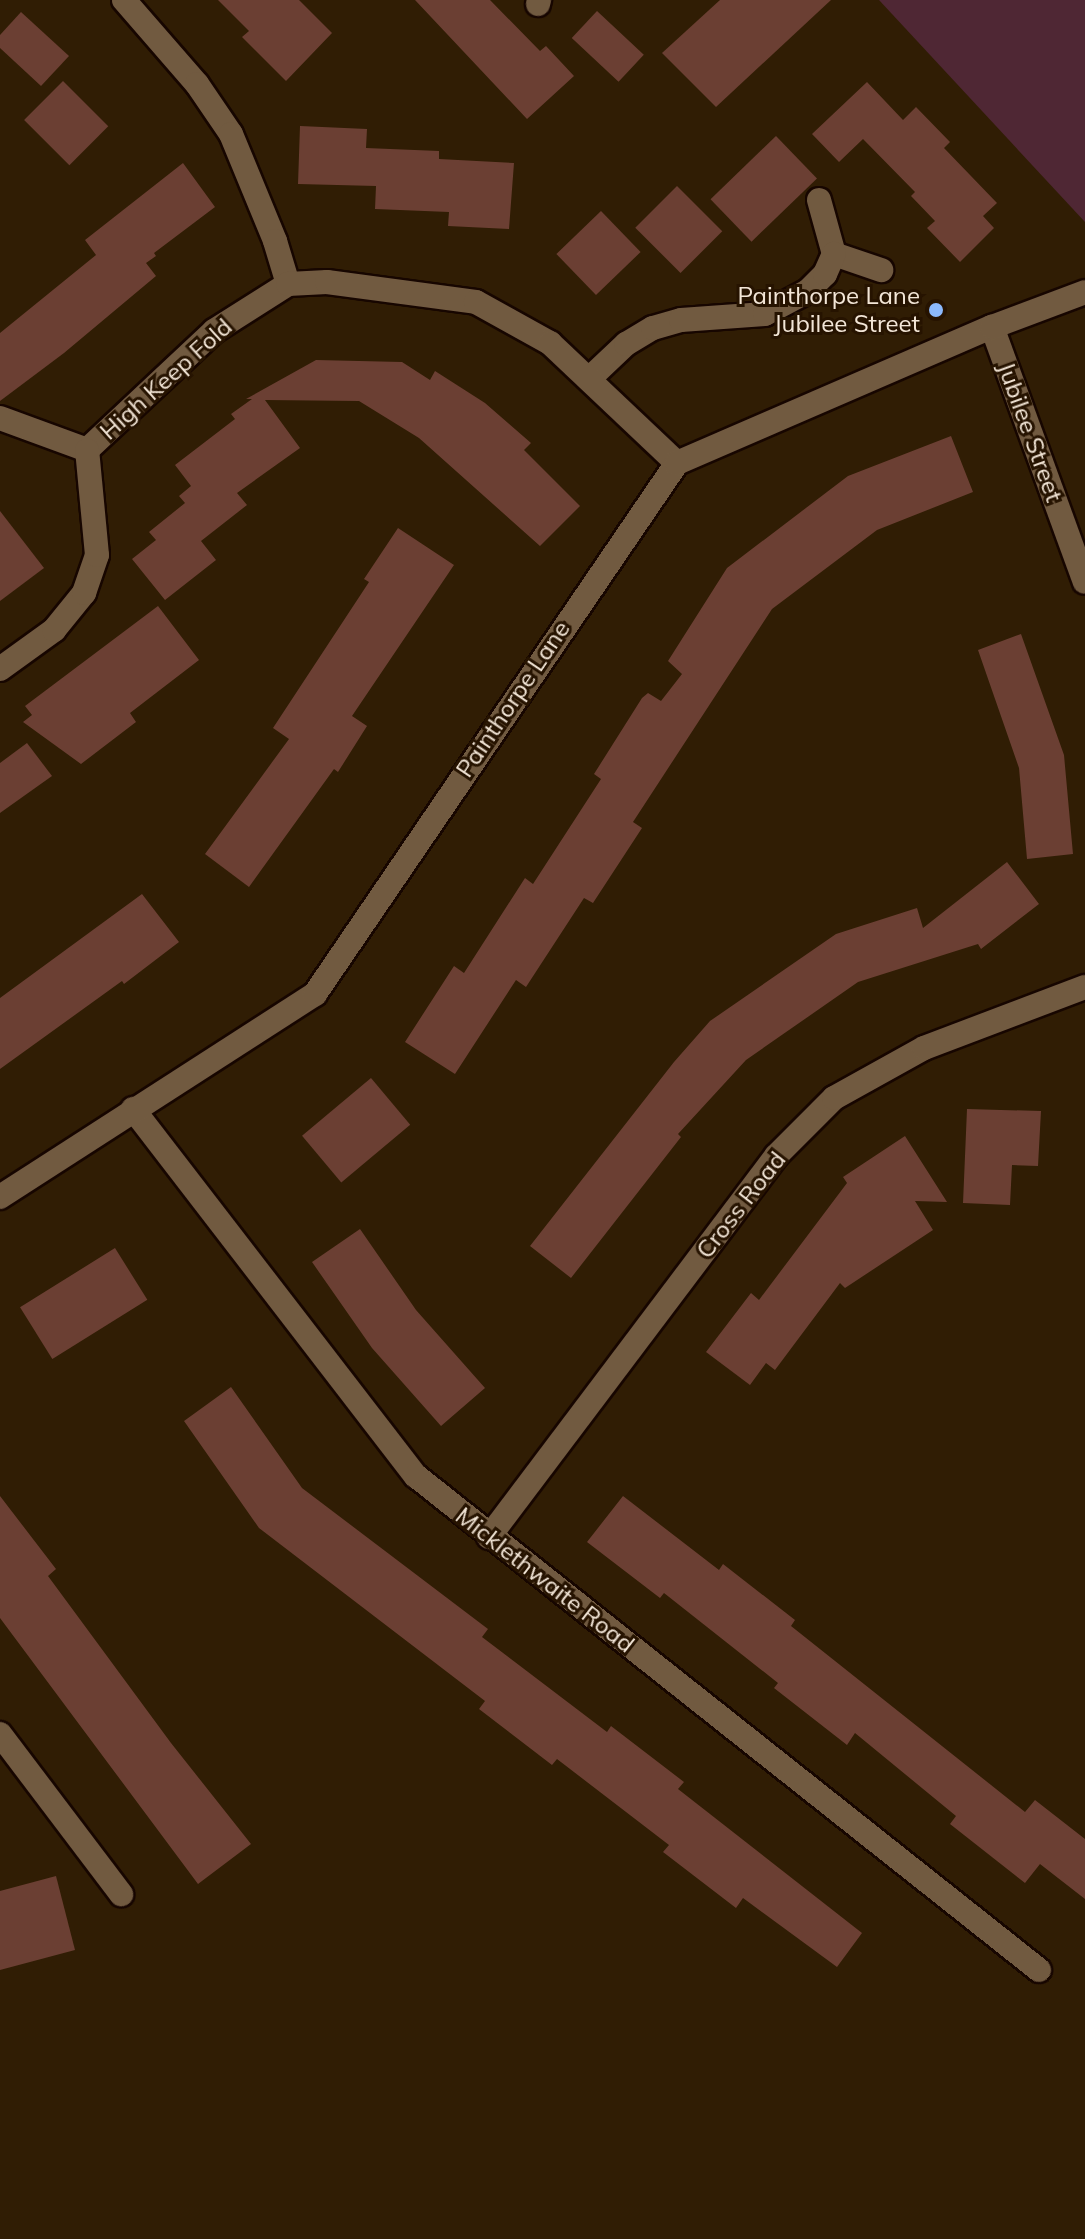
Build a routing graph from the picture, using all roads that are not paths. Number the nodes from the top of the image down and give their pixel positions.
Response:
1 (124, 0) edge
2 (819, 200) dead end
3 (834, 254) junction
4 (881, 270) dead end
5 (288, 284) junction
6 (1085, 292) edge
7 (992, 327) junction
8 (590, 378) junction
9 (0, 418) edge
10 (87, 450) junction
11 (677, 463) junction
12 (1085, 582) edge
13 (0, 669) edge
14 (1085, 987) edge
15 (133, 1109) junction
16 (0, 1197) edge
17 (489, 1537) junction
18 (0, 1734) edge
19 (7, 1756) edge
20 (121, 1894) dead end
21 (1039, 1970) dead end

1 - 5 street
2 - 3 street
3 - 4 street
3 - 8 street
5 - 8 street
5 - 10 street, High Keep Fold
6 - 7 street
7 - 11 street
7 - 12 street, Jubilee Street
8 - 11 street
9 - 10 street, High Keep Fold
10 - 13 street, High Keep Fold
11 - 15 street, Painthorpe Lane
14 - 17 street, Cross Road
15 - 16 street, Painthorpe Lane
15 - 17 street, Micklethwaite Road
17 - 21 street, Micklethwaite Road
18 - 19 street
19 - 20 street

